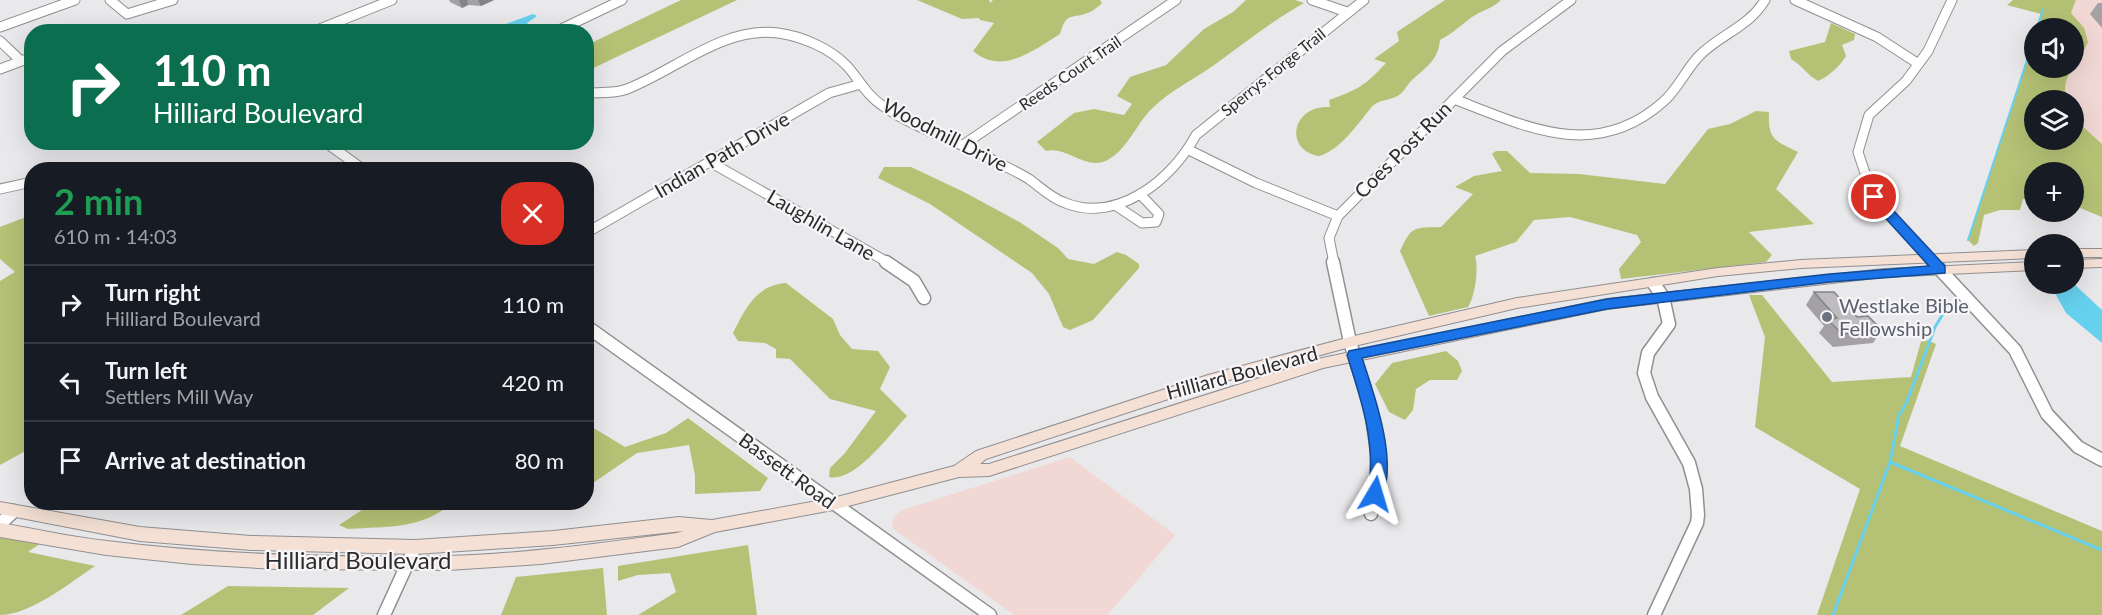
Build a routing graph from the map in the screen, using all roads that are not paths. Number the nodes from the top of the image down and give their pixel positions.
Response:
1 (75, 0) edge
2 (110, 0) edge
3 (174, 0) edge
4 (392, 0) edge
5 (622, 0) edge
6 (1176, 0) edge
7 (1312, 0) edge
8 (1364, 0) edge
9 (1571, 0) edge
10 (1765, 0) edge
11 (1795, 0) edge
12 (1952, 0) edge
13 (1347, 12) junction
14 (332, 24) edge
15 (572, 24) edge
16 (0, 27) edge
17 (0, 41) edge
18 (24, 60) edge
19 (21, 61) junction
20 (1917, 63) junction
21 (0, 69) edge
22 (861, 84) junction
23 (594, 93) edge
24 (1454, 99) junction
25 (963, 145) junction
26 (336, 150) edge
27 (1189, 150) junction
28 (353, 162) edge
29 (710, 162) junction
30 (24, 184) edge
31 (0, 189) edge
32 (1140, 194) junction
33 (1115, 205) junction
34 (1338, 216) junction
35 (594, 228) edge
36 (2084, 253) edge
37 (2102, 253) edge
38 (2024, 254) edge
39 (1928, 257) junction
40 (2102, 263) edge
41 (2084, 264) edge
42 (2024, 266) edge
43 (1940, 270) junction
44 (1654, 284) junction
45 (1663, 297) junction
46 (924, 298) dead end
47 (594, 332) edge
48 (1352, 348) junction
49 (2102, 460) edge
50 (832, 504) junction
51 (7, 509) edge
52 (1371, 514) dead end
53 (0, 524) edge
54 (714, 526) junction
55 (0, 530) edge
56 (415, 546) junction
57 (407, 563) junction
58 (384, 615) edge
59 (990, 615) edge
60 (1654, 615) edge

1 - 16 street
2 - 3 street
4 - 14 street
5 - 15 street
6 - 25 street, Reeds Court Trail
7 - 13 street
8 - 13 street, Sperrys Forge Trail
9 - 24 street, Coes Post Run
10 - 24 street
11 - 20 street
12 - 20 street
13 - 27 street, Sperrys Forge Trail
17 - 19 street
18 - 19 street
19 - 21 street
20 - 39 street
22 - 23 street, Woodmill Drive
22 - 25 street, Woodmill Drive
22 - 29 street, Indian Path Drive
24 - 34 street, Coes Post Run
25 - 33 street, Woodmill Drive
26 - 28 street
27 - 32 street, Sperrys Forge Trail
27 - 34 street
29 - 35 street, Indian Path Drive
29 - 46 street, Laughlin Lane
30 - 31 street
32 - 33 street, Woodmill Drive
32 - 33 street
34 - 48 street, Coes Post Run
36 - 37 main road
38 - 39 main road, Hilliard Boulevard
39 - 43 street
39 - 44 main road, Hilliard Boulevard
40 - 41 main road
42 - 43 main road, Hilliard Boulevard
43 - 45 main road, Hilliard Boulevard
43 - 49 street
44 - 45 street
44 - 48 main road, Hilliard Boulevard
45 - 48 main road, Hilliard Boulevard
45 - 60 street
47 - 50 street, Bassett Road
48 - 50 main road, Hilliard Boulevard
48 - 52 street, Coes Post Run
50 - 54 main road, Hilliard Boulevard
50 - 59 street, Bassett Road
51 - 53 street
51 - 56 main road, Hilliard Boulevard
54 - 56 main road, Hilliard Boulevard
54 - 57 main road, Hilliard Boulevard
55 - 57 main road, Hilliard Boulevard
56 - 57 street
57 - 58 street

